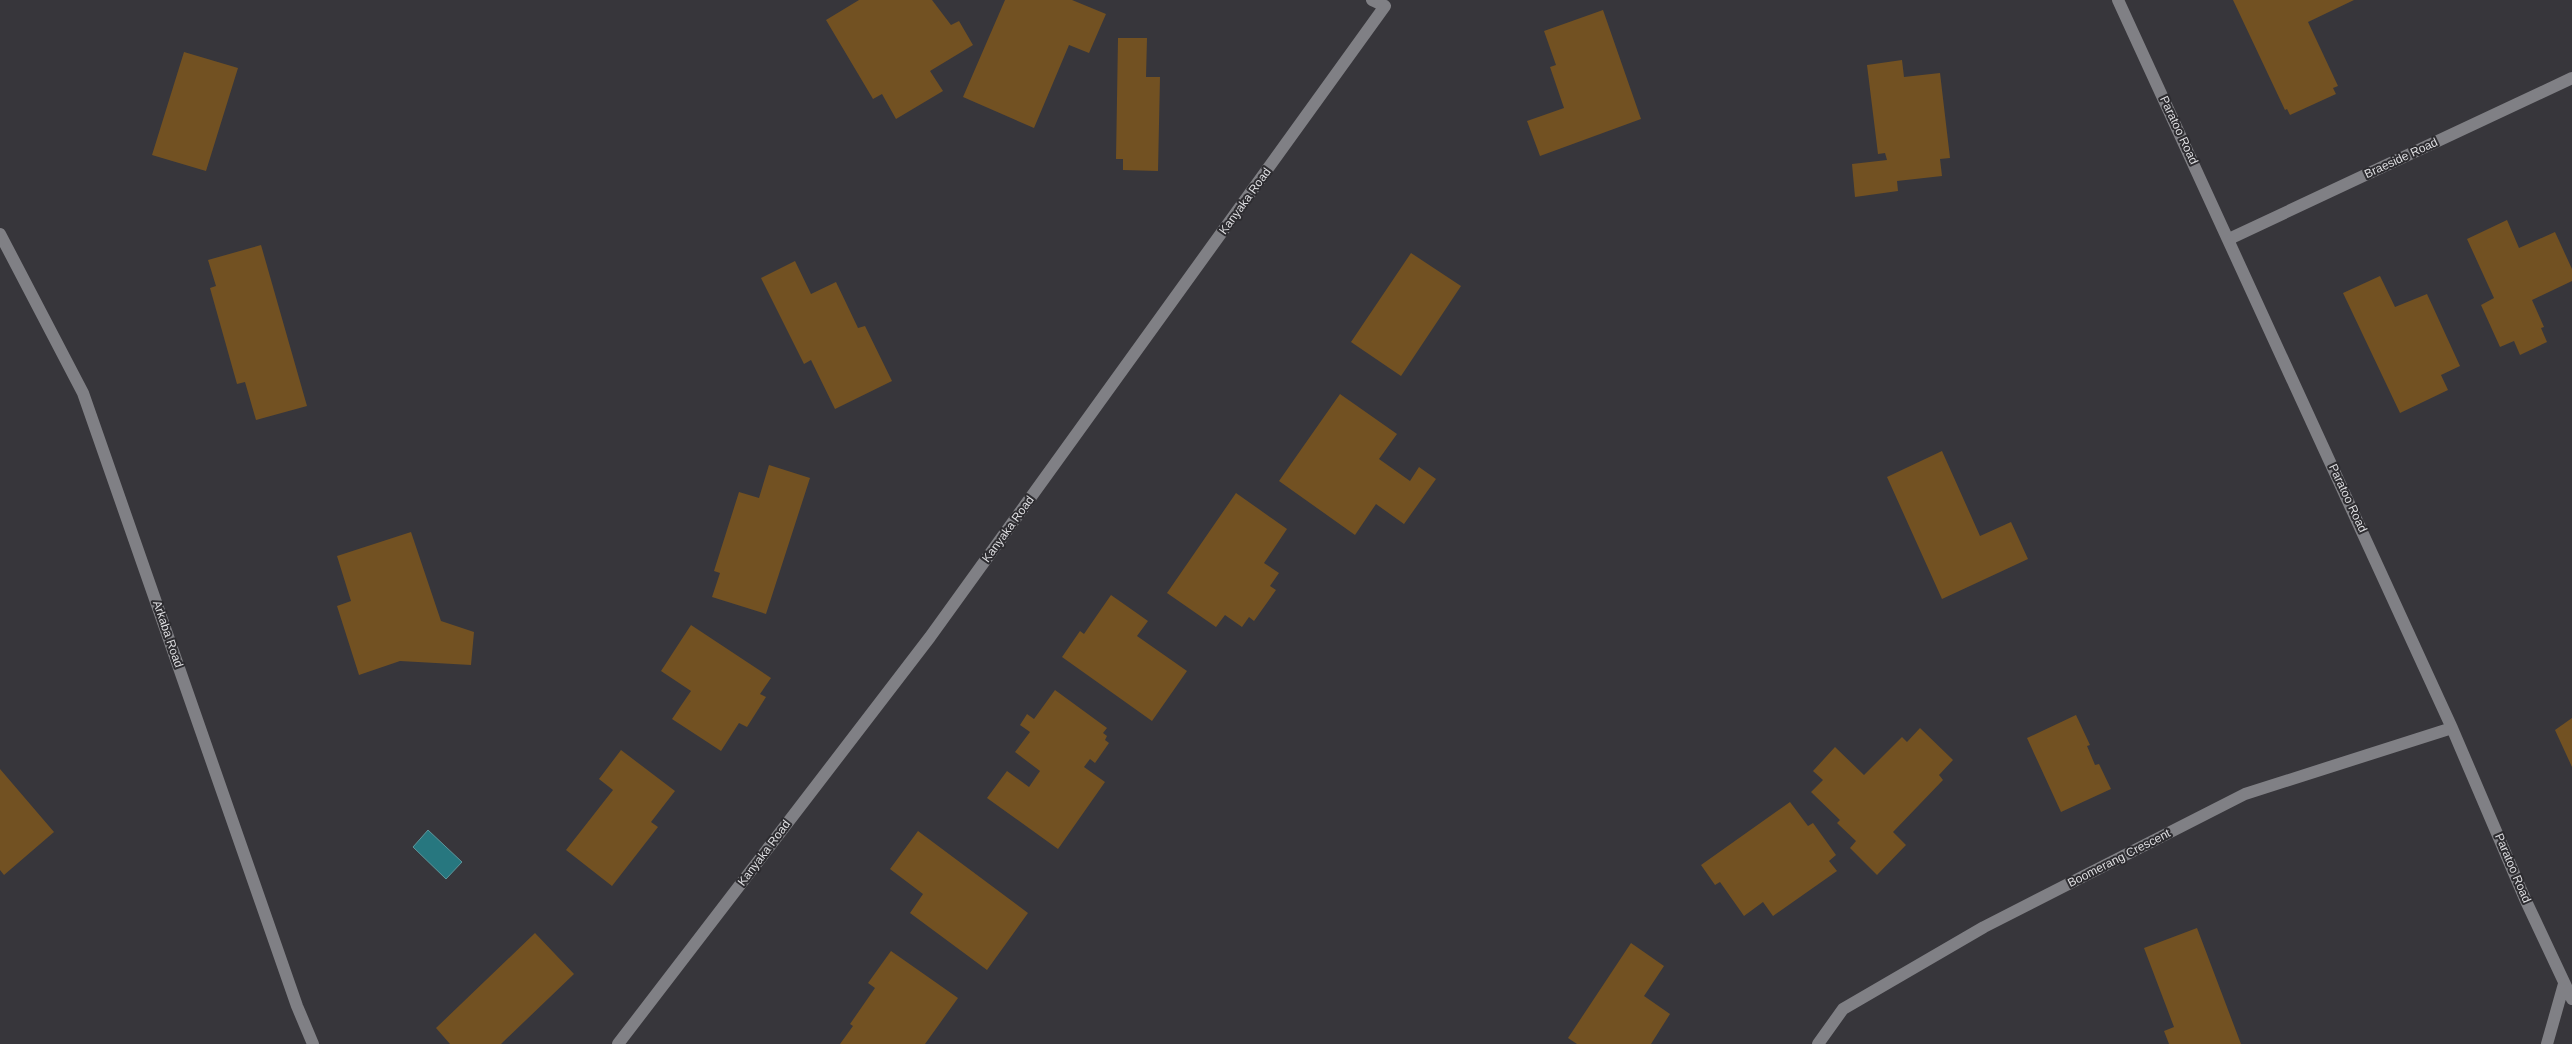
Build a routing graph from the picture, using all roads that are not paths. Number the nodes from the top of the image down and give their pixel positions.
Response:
1 (1372, 0) edge
2 (2118, 0) edge
3 (2572, 78) edge
4 (0, 234) edge
5 (2229, 239) junction
6 (2452, 728) junction
7 (2564, 984) junction
8 (2572, 999) edge
9 (313, 1044) edge
10 (618, 1044) edge
11 (1818, 1044) edge
12 (2547, 1044) edge

1 - 10 street, Kanyaka Road
2 - 5 street, Paratoo Road
3 - 5 street, Braeside Road
4 - 9 street, Arkaba Road
5 - 6 street, Paratoo Road
6 - 7 street, Paratoo Road
6 - 11 street, Boomerang Crescent
7 - 8 street, Paratoo Road
7 - 12 street

